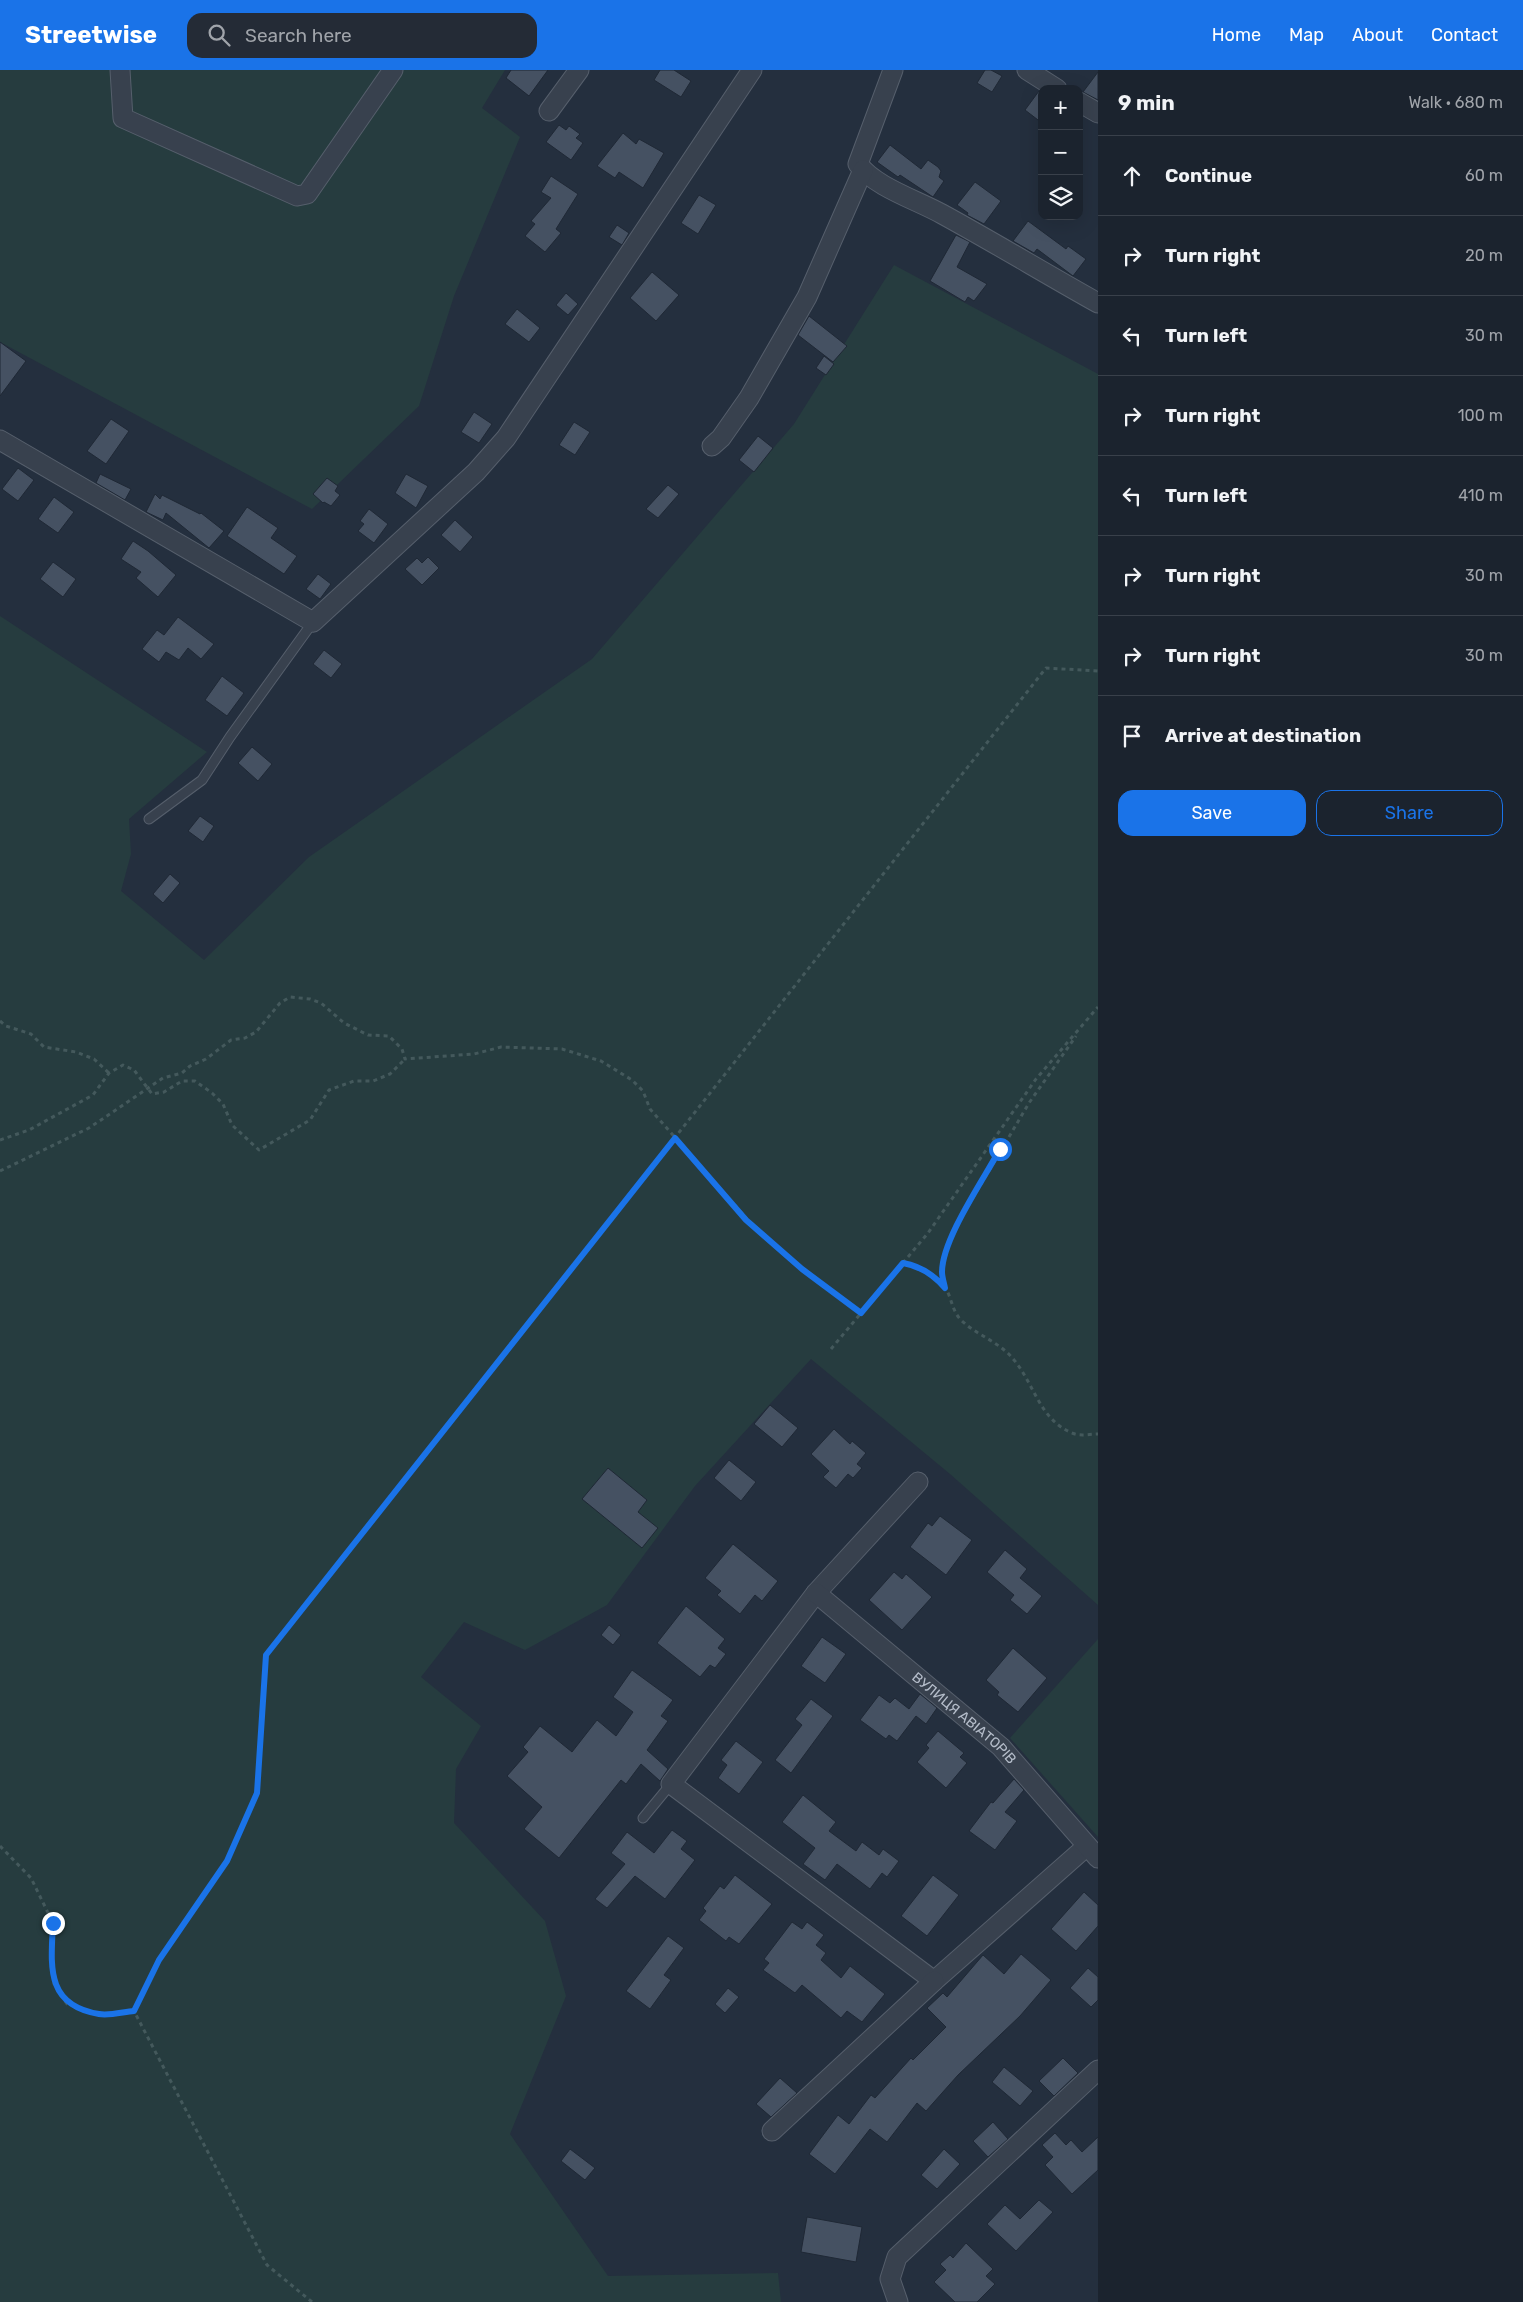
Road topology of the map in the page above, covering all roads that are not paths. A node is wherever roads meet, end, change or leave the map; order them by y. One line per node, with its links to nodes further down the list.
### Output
1 (120, 70): 2 (street)
2 (393, 70)
3 (579, 70): 9 (street)
4 (752, 70): 15 (street)
5 (893, 70): 11 (street)
6 (1026, 70): 7 (street)
7 (1050, 85)
8 (1083, 104): 10 (street)
9 (549, 111)
10 (1098, 113)
11 (863, 170): 12 (street); 14 (street)
12 (1098, 303)
13 (0, 440): 15 (street)
14 (712, 446)
15 (313, 622): 16 (lane)
16 (149, 819)
17 (918, 1482): 18 (street)
18 (816, 1593): 19 (street); 21 (street, ВУЛИЦЯ АВІАТОРІВ)
19 (671, 1784): 20 (lane); 22 (street)
20 (643, 1818)
21 (1092, 1852): 22 (street)
22 (934, 1982): 24 (street)
23 (1098, 2070): 25 (street)
24 (772, 2131)
25 (898, 2302)

